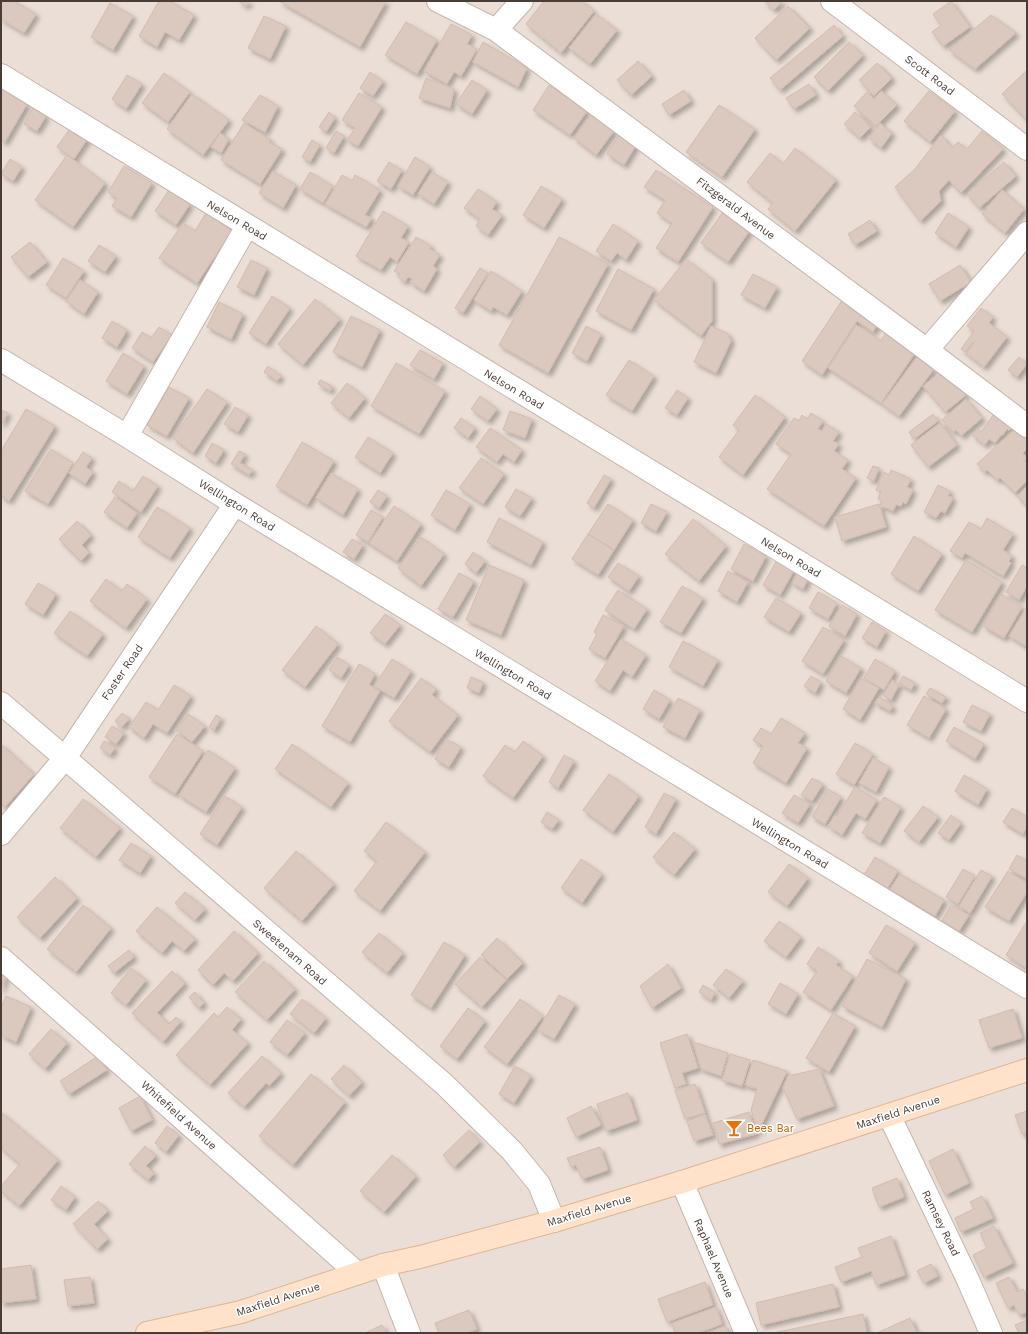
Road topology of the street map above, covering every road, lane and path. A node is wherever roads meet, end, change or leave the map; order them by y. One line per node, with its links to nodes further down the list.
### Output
1 (438, 1): 4 (street, Fitzgerald Avenue)
2 (522, 1): 4 (street)
3 (832, 1): 6 (street, Scott Road)
4 (496, 30): 9 (street, Fitzgerald Avenue)
5 (1, 75): 7 (street, Nelson Road)
6 (1027, 149)
7 (247, 226): 12 (street); 14 (street, Nelson Road)
8 (1027, 233): 9 (street)
9 (927, 350): 11 (street, Fitzgerald Avenue)
10 (1, 360): 12 (street, Wellington Road)
11 (1027, 426)
12 (127, 436): 13 (street, Wellington Road)
13 (235, 504): 16 (street, Foster Road); 19 (street, Wellington Road)
14 (1027, 701)
15 (1, 703): 16 (street, Sweetenam Road)
16 (65, 758): 17 (street, Foster Road); 23 (street, Sweetenam Road)
17 (1, 834)
18 (1, 958): 25 (street, Whitefield Avenue)
19 (1027, 987)
20 (1027, 1070): 21 (main road, Maxfield Avenue)
21 (889, 1115): 22 (main road, Maxfield Avenue); 29 (street, Ramsey Road)
22 (682, 1182): 23 (main road, Maxfield Avenue); 28 (street, Raphael Avenue)
23 (554, 1221): 24 (main road, Maxfield Avenue)
24 (383, 1265): 25 (main road, Maxfield Avenue); 27 (street)
25 (357, 1273): 26 (main road, Maxfield Avenue)
26 (146, 1333)
27 (409, 1333)
28 (746, 1333)
29 (991, 1333)

